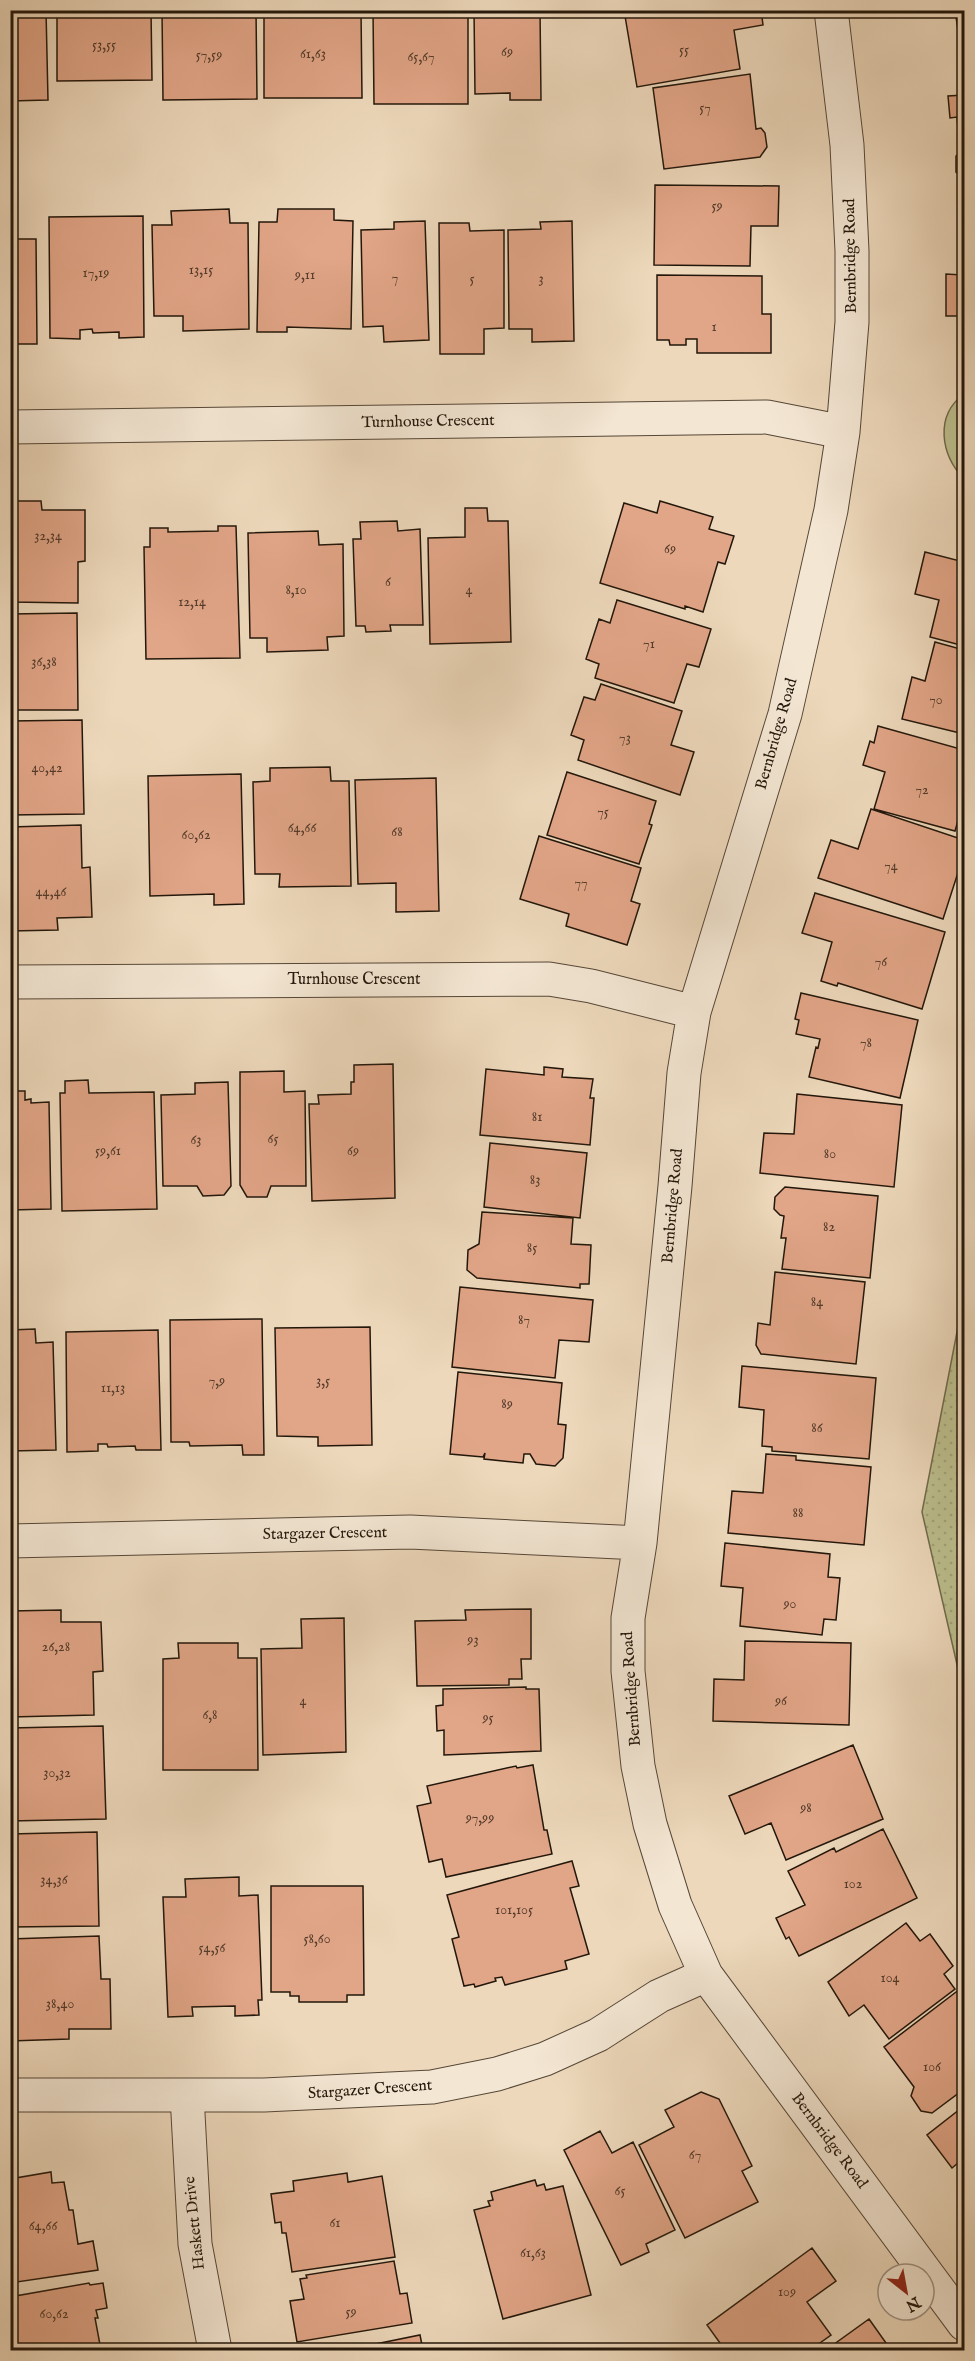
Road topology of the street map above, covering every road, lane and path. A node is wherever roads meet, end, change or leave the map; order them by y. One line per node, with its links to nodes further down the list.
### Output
1 (831, 10): 3 (street, Bernbridge Road)
2 (10, 427): 3 (street, Turnhouse Crescent)
3 (843, 432): 5 (street, Bernbridge Road)
4 (10, 982): 5 (street, Turnhouse Crescent)
5 (694, 1012): 7 (street, Bernbridge Road)
6 (10, 1541): 7 (street, Stargazer Crescent)
7 (640, 1543): 8 (street, Bernbridge Road)
8 (706, 1975): 9 (street, Stargazer Crescent); 11 (street, Bernbridge Road)
9 (187, 2095): 10 (street, Stargazer Crescent); 12 (street, Haskett Drive)
10 (10, 2096)
11 (964, 2324)
12 (215, 2350)

